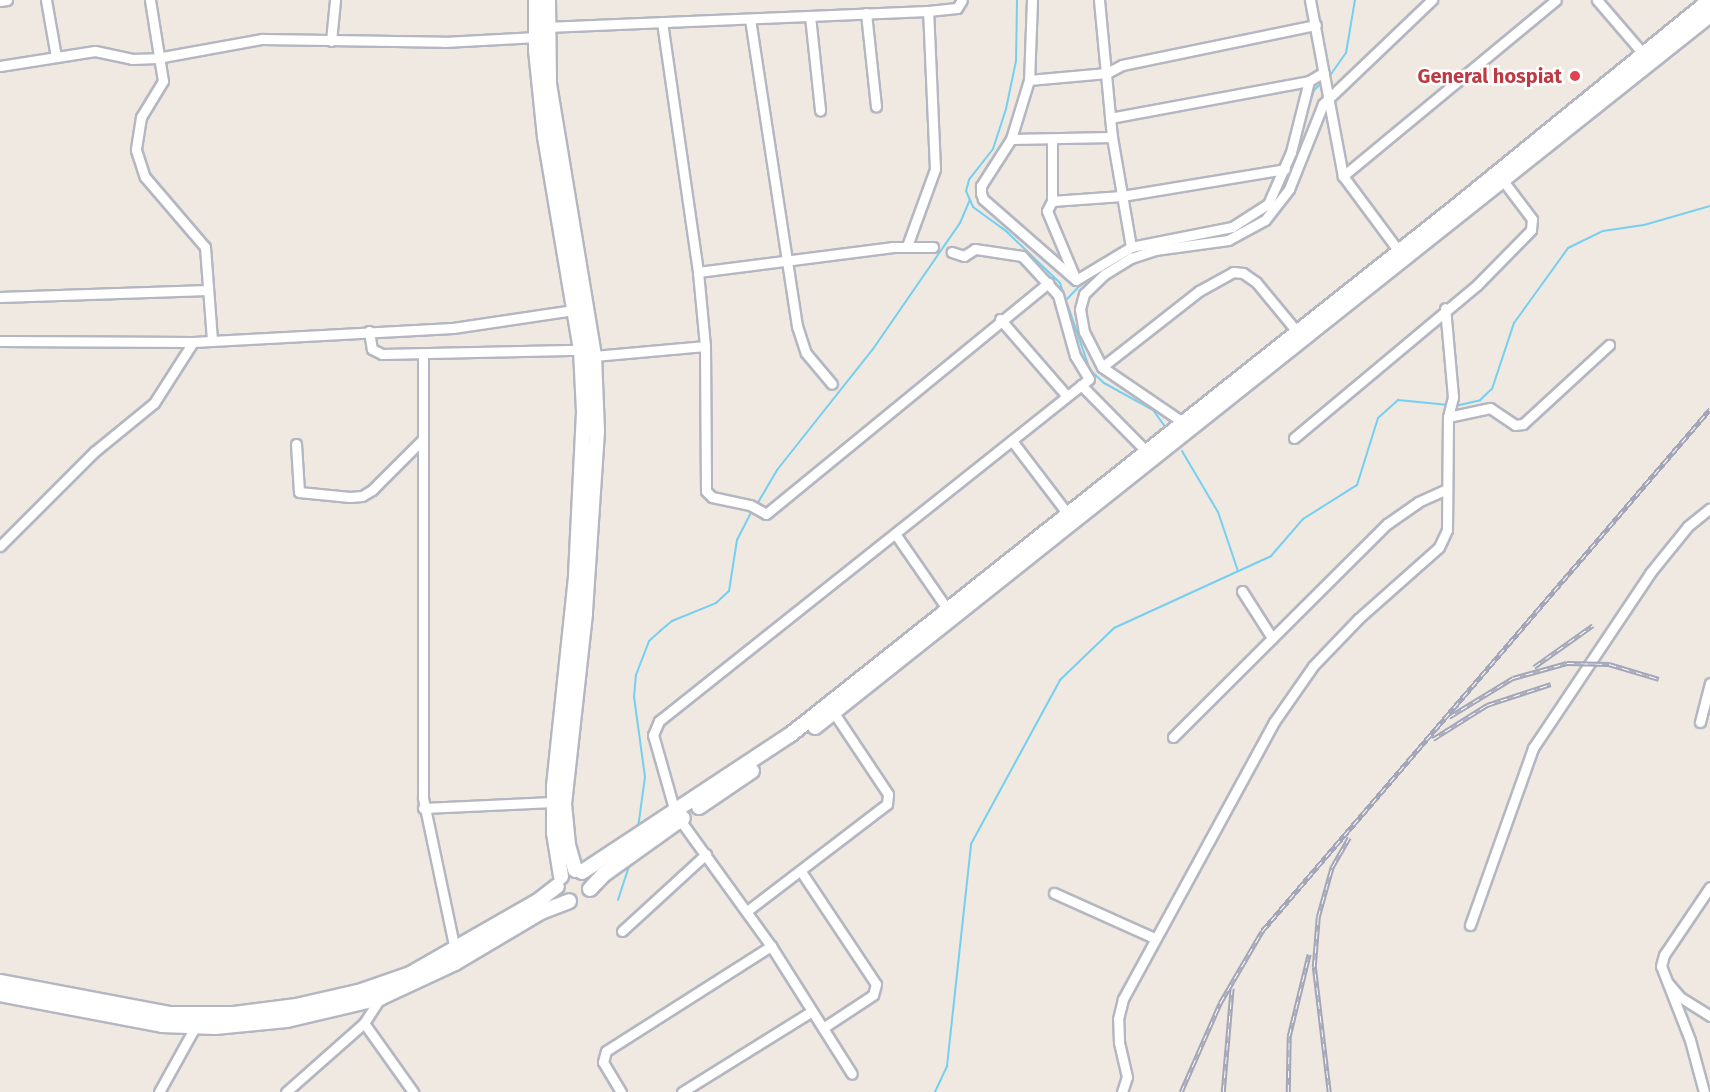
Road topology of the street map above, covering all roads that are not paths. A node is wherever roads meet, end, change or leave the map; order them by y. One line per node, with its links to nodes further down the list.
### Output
1 (7, 0): 15 (street)
2 (46, 0): 25 (street)
3 (150, 0): 26 (street)
4 (335, 0): 24 (street)
5 (536, 0): 23 (main road)
6 (548, 0): 23 (main road)
7 (962, 0): 16 (street)
8 (1032, 0): 31 (street)
9 (1099, 0): 29 (street)
10 (1310, 0): 22 (street)
11 (1432, 0): 33 (street)
12 (1556, 0): 41 (street)
13 (1597, 0): 27 (street)
14 (1710, 0): 27 (main road)
15 (0, 1)
16 (928, 11): 17 (street); 45 (street)
17 (866, 13): 19 (street); 34 (street)
18 (1710, 15): 27 (main road)
19 (810, 16): 20 (street); 35 (street)
20 (750, 19): 21 (street); 50 (street)
21 (662, 22): 23 (street); 51 (street)
22 (1316, 25): 29 (street); 30 (street)
23 (541, 32): 24 (street); 57 (main road); 66 (main road)
24 (332, 41): 26 (street)
25 (56, 57): 26 (street); 28 (street)
26 (157, 58): 54 (street)
27 (1647, 58): 42 (main road); 49 (main road)
28 (0, 66)
29 (1107, 72): 31 (street); 36 (street)
30 (1325, 73): 32 (street); 33 (street)
31 (1029, 80): 38 (street)
32 (1309, 81): 36 (street); 40 (street)
33 (1329, 95): 41 (street); 68 (street)
34 (876, 106)
35 (820, 110)
36 (1110, 118): 37 (street)
37 (1112, 137): 39 (street); 43 (street)
38 (1011, 139): 39 (street); 52 (street)
39 (1052, 139): 44 (street)
40 (1285, 169): 43 (street); 47 (street)
41 (1343, 176): 49 (street)
42 (1504, 182): 49 (main road); 56 (street)
43 (1122, 196): 44 (street); 47 (street)
44 (1052, 201): 52 (street)
45 (907, 246): 46 (street); 50 (street)
46 (933, 247)
47 (1131, 247): 52 (street)
48 (952, 252): 53 (street)
49 (1402, 256): 60 (main road); 81 (main road)
50 (785, 262): 51 (street); 69 (street)
51 (698, 272): 65 (street)
52 (1076, 280)
53 (1048, 283): 58 (street); 70 (street)
54 (208, 290): 55 (street); 62 (street)
55 (0, 297)
56 (1446, 308): 72 (street); 74 (street)
57 (574, 310): 59 (street); 66 (main road)
58 (1000, 319): 65 (street); 71 (street)
59 (369, 331): 62 (street); 67 (street)
60 (1298, 333): 68 (street); 73 (main road)
61 (0, 341): 63 (street)
62 (212, 341): 63 (street)
63 (193, 342): 83 (street)
64 (1609, 345): 72 (street)
65 (705, 346): 66 (street)
66 (587, 353): 67 (street); 91 (main road); 96 (main road)
67 (423, 355): 75 (street)
68 (1102, 367): 73 (street)
69 (832, 384)
70 (1081, 385): 71 (street); 78 (street)
71 (1066, 395): 76 (street)
72 (1449, 415): 79 (street)
73 (1184, 423): 78 (main road)
74 (1294, 438)
75 (423, 440): 77 (street); 92 (street)
76 (1013, 442): 81 (street); 82 (street)
77 (296, 444)
78 (1147, 452): 81 (main road)
79 (1447, 489): 86 (street); 106 (street)
80 (1710, 508): 104 (street)
81 (1071, 519): 85 (main road); 88 (main road)
82 (896, 535): 85 (street); 93 (street)
83 (0, 546)
84 (1242, 591): 86 (street)
85 (948, 610): 93 (main road)
86 (1272, 638): 90 (street)
87 (1710, 683): 89 (street)
88 (834, 713): 93 (main road); 97 (street)
89 (1700, 722)
90 (1173, 737)
91 (554, 802): 92 (street); 98 (main road)
92 (423, 808): 108 (street)
93 (678, 816): 94 (main road); 95 (street)
94 (636, 842): 96 (main road); 100 (main road)
95 (706, 854): 103 (street); 105 (street)
96 (579, 871): 98 (main road); 100 (main road)
97 (802, 873): 103 (street); 117 (street)
98 (559, 881): 102 (main road); 108 (main road)
99 (1710, 887): 109 (street)
100 (590, 889): 102 (main road)
101 (1054, 893): 106 (street)
102 (570, 901): 112 (main road)
103 (747, 911): 107 (street)
104 (1470, 925)
105 (622, 931)
106 (1154, 938): 124 (street)
107 (771, 945): 113 (street); 122 (street)
108 (455, 950): 110 (main road)
109 (1663, 977): 114 (street); 125 (street)
110 (0, 982)
111 (0, 994): 116 (main road)
112 (380, 998): 115 (street); 116 (main road)
113 (812, 1011): 117 (street); 123 (street)
114 (1710, 1016)
115 (364, 1023): 120 (street); 121 (street)
116 (195, 1027): 119 (street)
117 (823, 1028): 118 (street)
118 (852, 1074)
119 (159, 1092)
120 (286, 1092)
121 (413, 1092)
122 (621, 1092)
123 (682, 1092)
124 (1122, 1092)
125 (1704, 1092)

